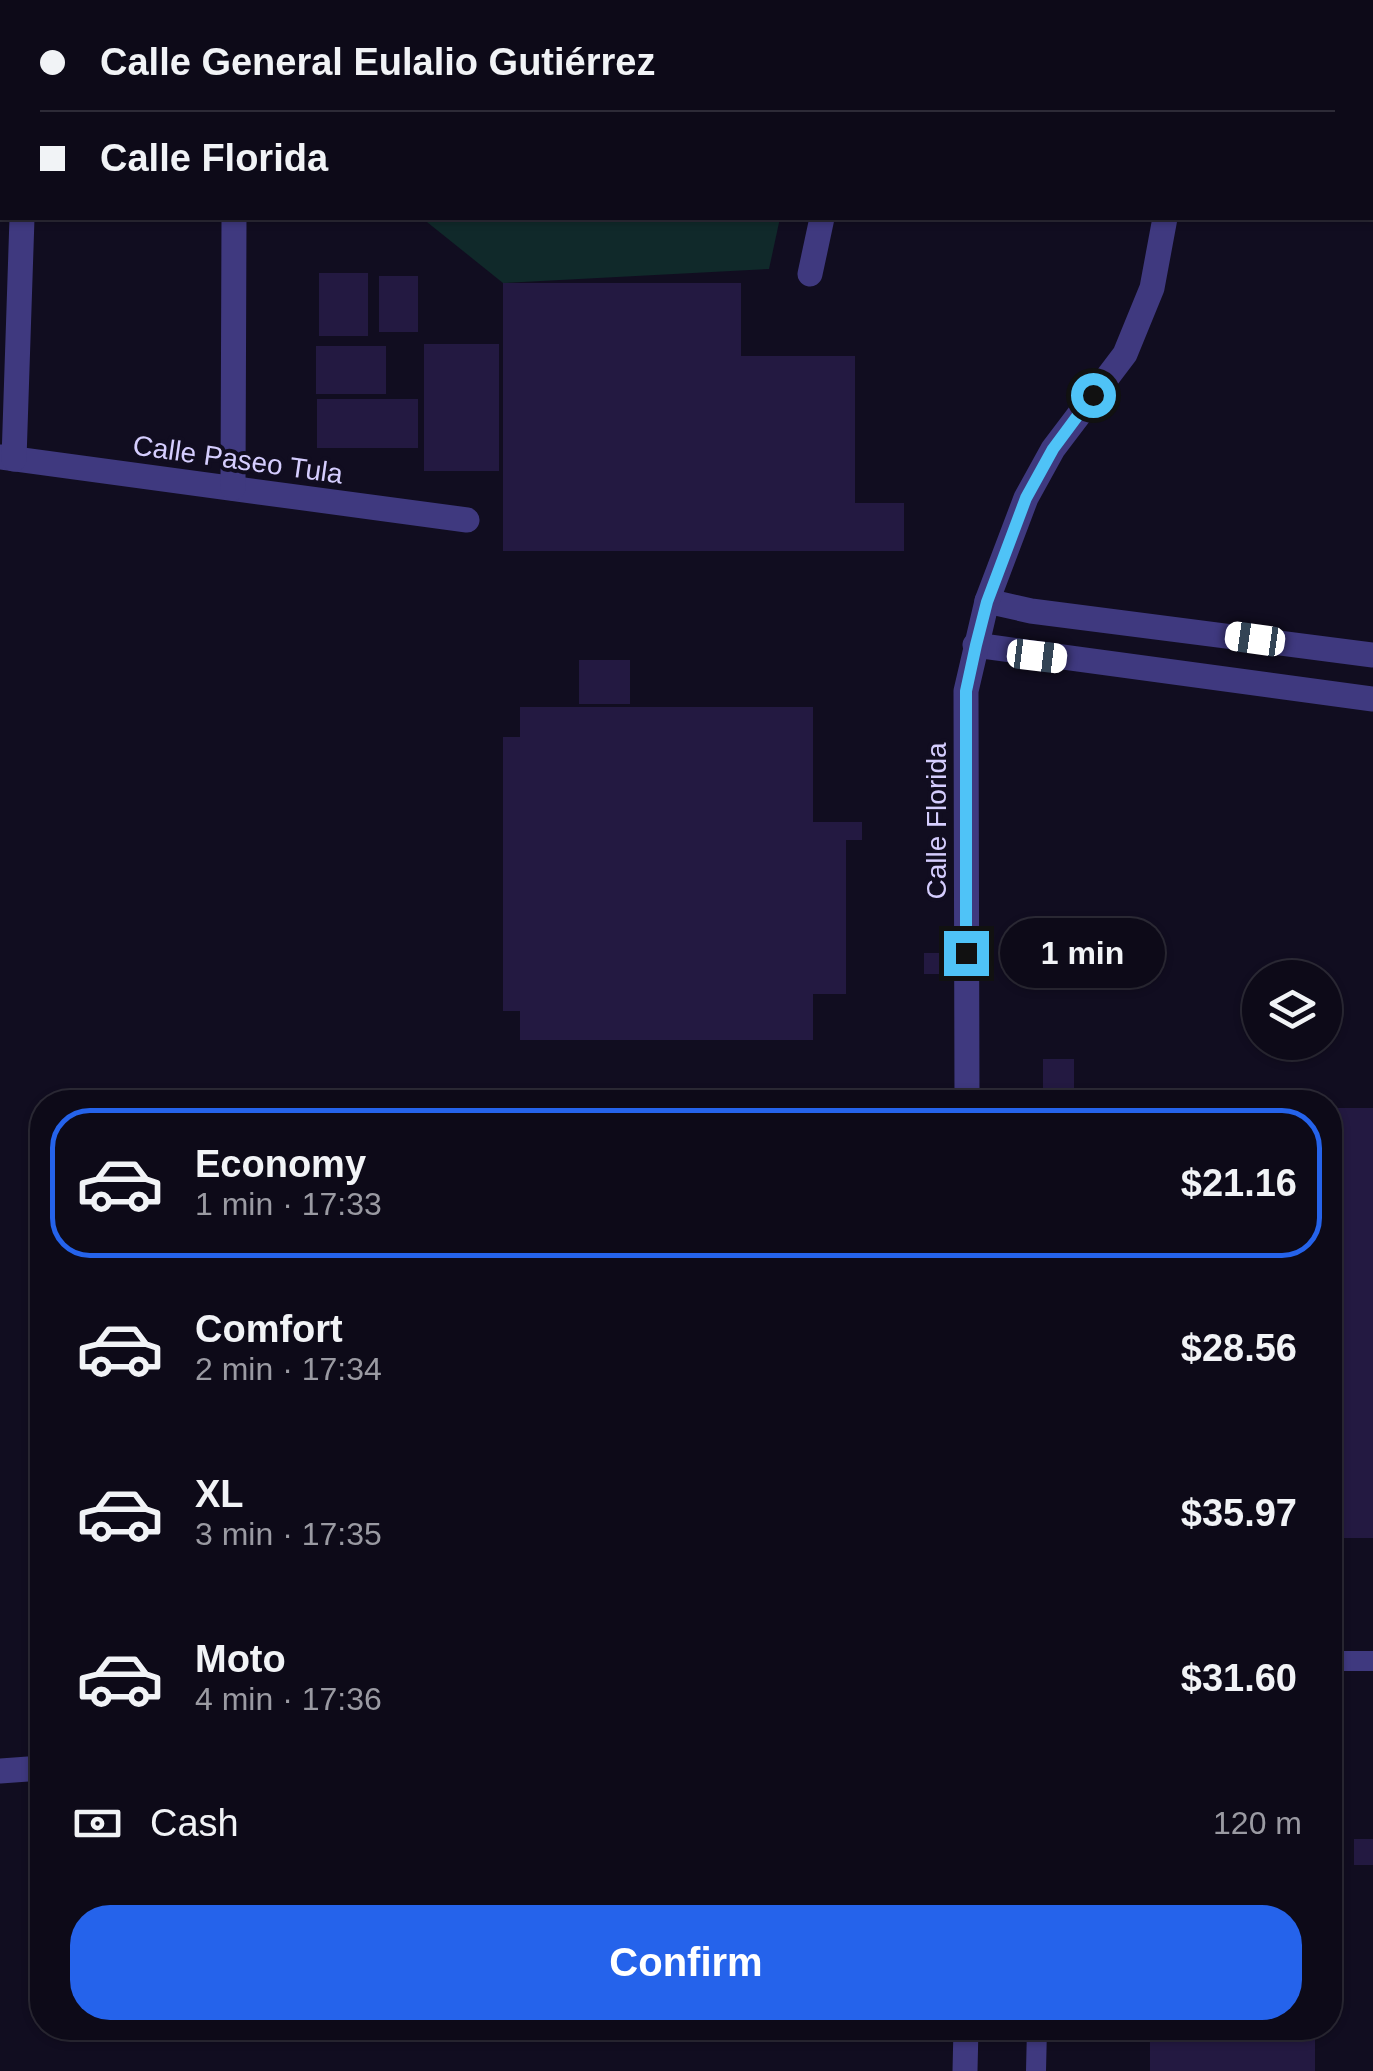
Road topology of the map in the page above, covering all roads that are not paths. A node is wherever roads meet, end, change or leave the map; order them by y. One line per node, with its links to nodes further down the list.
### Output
1 (22, 220): 6 (street)
2 (234, 220): 7 (street)
3 (822, 220): 5 (street)
4 (1166, 220): 9 (street, Calle Florida)
5 (810, 274)
6 (7, 458): 7 (street, Calle Paseo Tula)
7 (233, 488): 8 (street, Calle Paseo Tula)
8 (467, 520)
9 (987, 602): 10 (street, Calle Florida); 11 (street)
10 (976, 645): 12 (street); 13 (street, Calle Florida)
11 (1373, 655)
12 (1373, 700)
13 (966, 1090)
14 (1342, 1661): 15 (lane)
15 (1373, 1661)
16 (30, 1769): 17 (street)
17 (0, 1771)
18 (966, 2040): 20 (street)
19 (1037, 2040): 21 (lane)
20 (966, 2071)
21 (1036, 2071)

